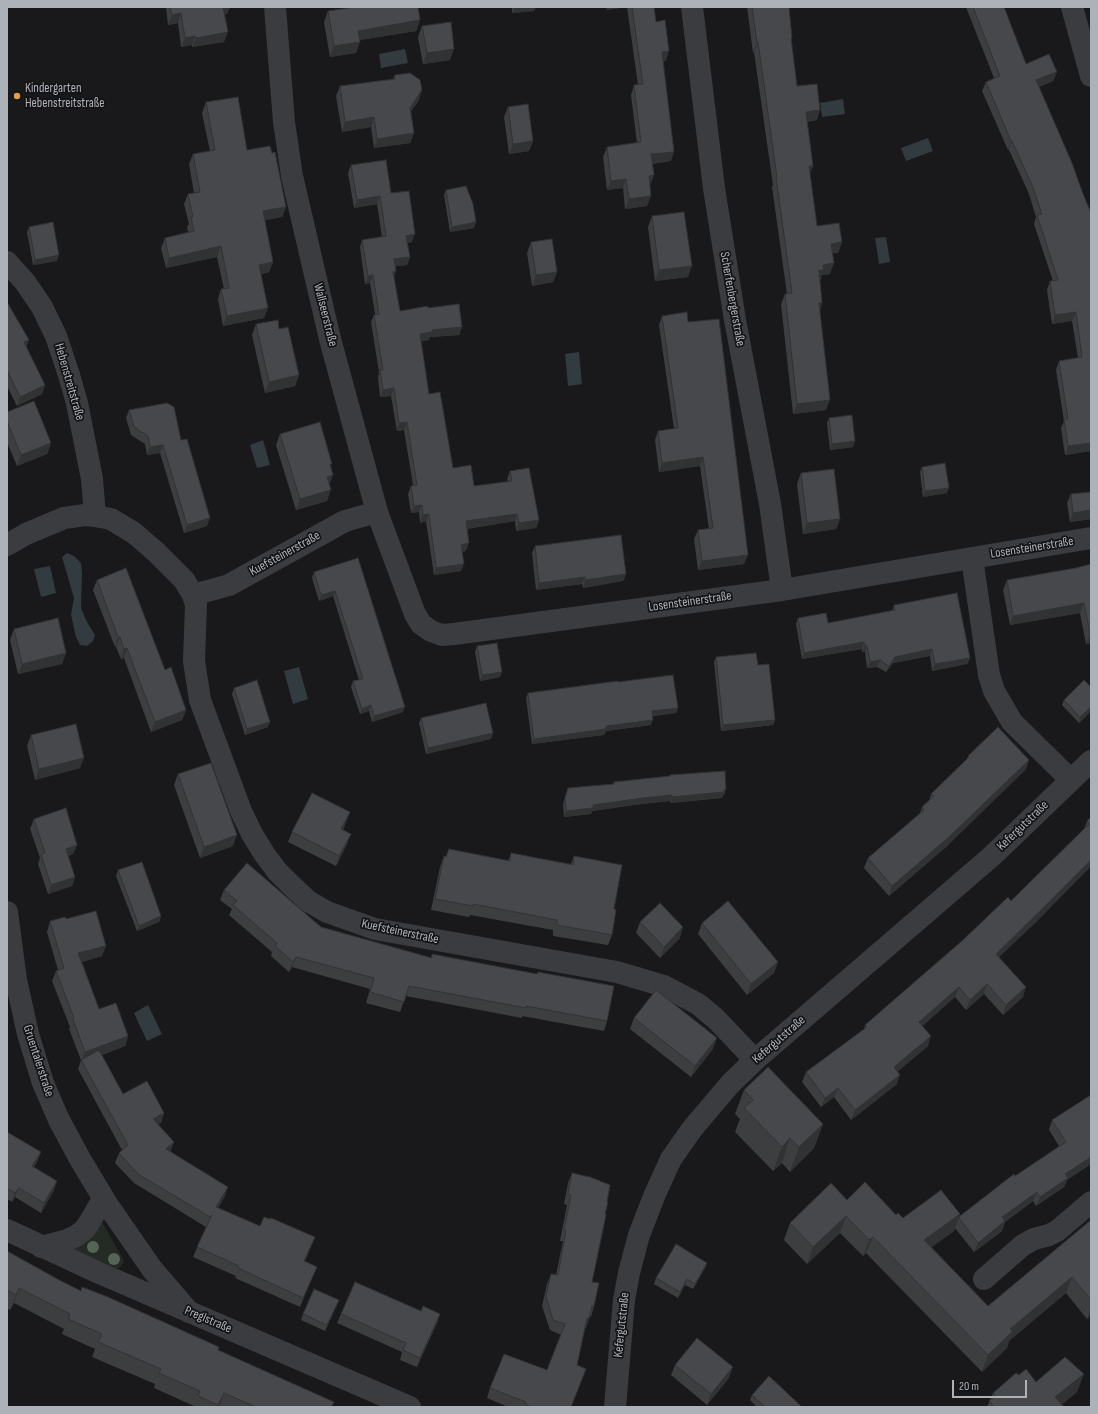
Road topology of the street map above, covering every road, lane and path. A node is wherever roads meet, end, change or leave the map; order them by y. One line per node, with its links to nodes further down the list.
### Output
1 (275, 7): 6 (street, Wallseerstraße)
2 (692, 7): 11 (street, Scherfenbergerstraße)
3 (1072, 7): 4 (street)
4 (1091, 76)
5 (7, 262): 7 (street, Hebenstreitstraße)
6 (377, 512): 12 (street, Kuefsteinerstraße); 13 (street, Wallseerstraße)
7 (95, 516): 9 (street, Kuefsteinerstraße); 12 (street, Kuefsteinerstraße)
8 (1091, 538): 10 (street, Losensteinerstraße)
9 (7, 545)
10 (972, 558): 11 (street, Losensteinerstraße); 15 (street, Losensteinerstraße)
11 (782, 590): 13 (street, Losensteinerstraße)
12 (193, 595): 17 (street, Kuefsteinerstraße)
13 (414, 614)
14 (1091, 761): 15 (street, Kefergutstraße)
15 (1072, 780): 17 (street, Kefergutstraße)
16 (7, 912): 18 (street, Gruentalerstraße)
17 (755, 1060): 25 (street, Kefergutstraße)
18 (103, 1199): 21 (street); 23 (street, Gruentalerstraße)
19 (1091, 1202): 22 (street)
20 (7, 1230): 21 (street, Preglstraße)
21 (41, 1247): 23 (street, Preglstraße)
22 (984, 1279)
23 (189, 1312): 24 (street, Preglstraße)
24 (410, 1407)
25 (615, 1407)

